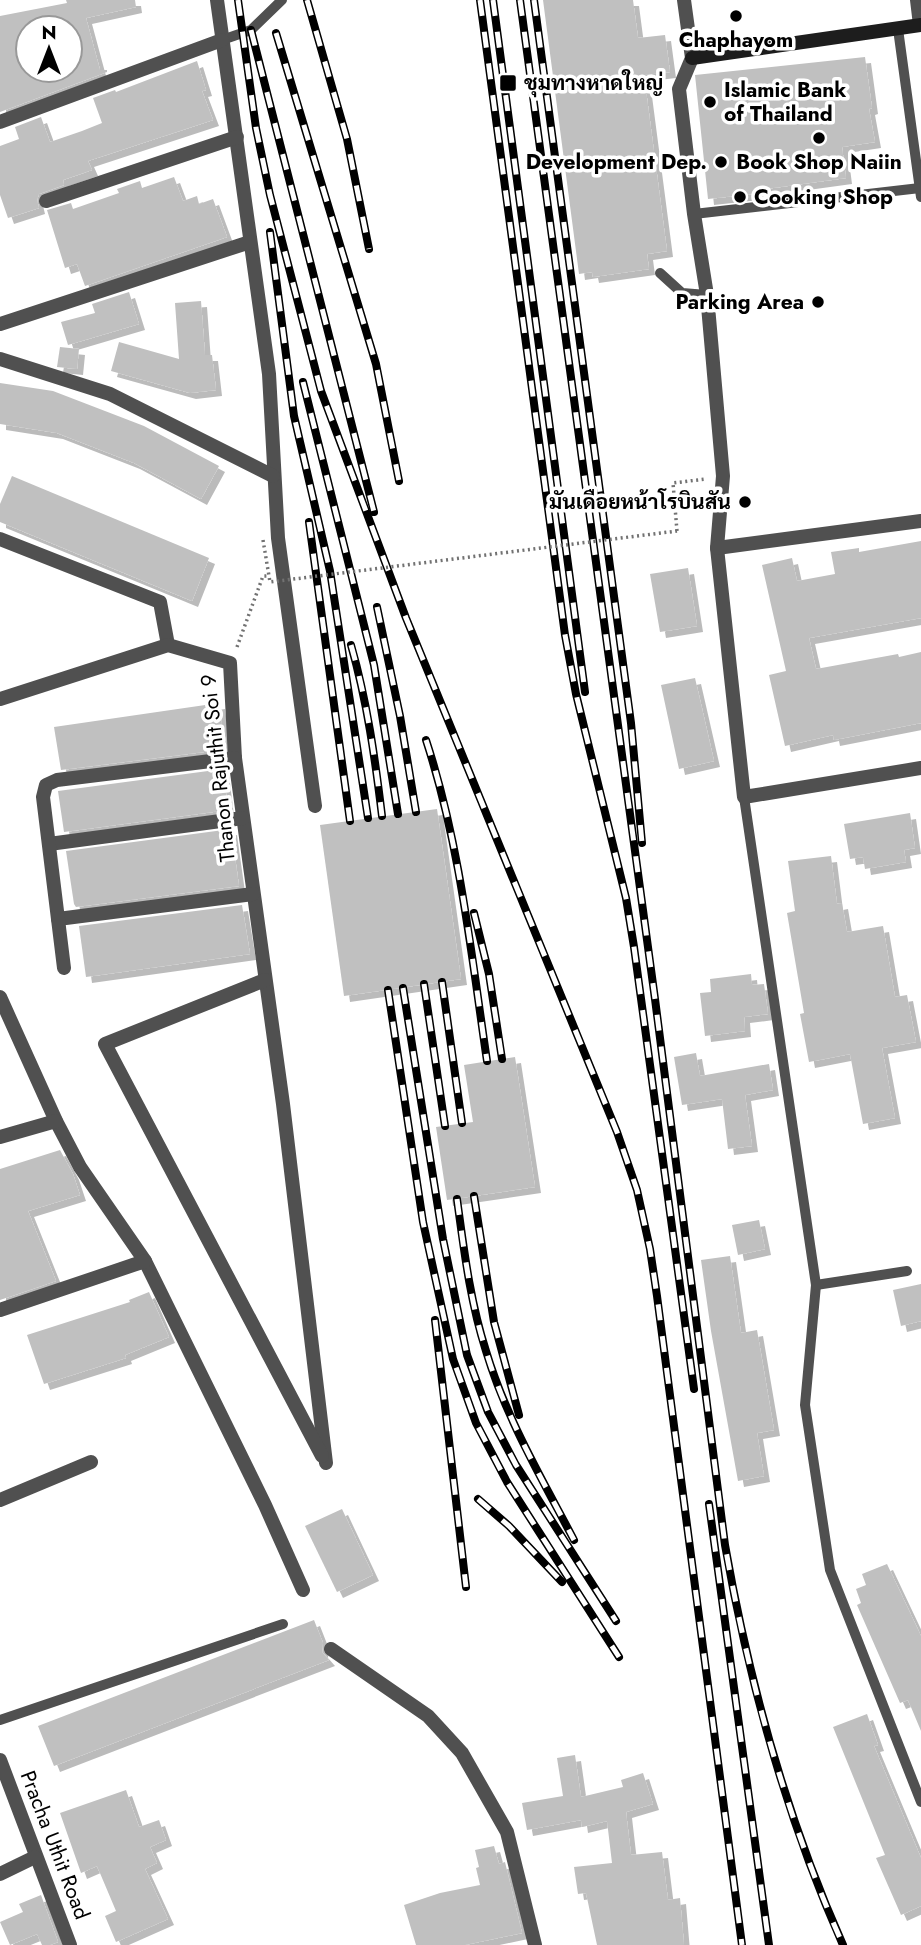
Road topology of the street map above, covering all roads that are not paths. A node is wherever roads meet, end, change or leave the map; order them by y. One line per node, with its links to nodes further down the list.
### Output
1 (217, 0): 7 (street)
2 (282, 0): 7 (lane)
3 (684, 0): 8 (street)
4 (917, 0): 5 (street)
5 (921, 25): 6 (street)
6 (898, 29): 8 (street); 11 (lane)
7 (222, 40): 9 (street); 10 (street)
8 (692, 58): 13 (street)
9 (0, 122)
10 (237, 137): 12 (street); 14 (street)
11 (920, 193): 13 (lane)
12 (46, 201)
13 (694, 214): 16 (street)
14 (250, 243): 17 (street); 19 (street)
15 (660, 273): 16 (lane)
16 (708, 295): 22 (street)
17 (0, 324)
18 (0, 359): 19 (street)
19 (273, 476): 28 (street)
20 (921, 521): 22 (street)
21 (0, 539): 23 (street)
22 (717, 548): 27 (street)
23 (168, 645): 24 (street); 25 (street, Thanon Rajuthit Soi 9)
24 (0, 699)
25 (234, 758): 29 (street, Thanon Rajuthit Soi 9); 30 (street)
26 (921, 768): 27 (street)
27 (744, 797): 40 (lane)
28 (315, 806)
29 (243, 818): 30 (street); 31 (street, Thanon Rajuthit Soi 9)
30 (48, 844): 32 (street)
31 (253, 894): 32 (street); 34 (street, Thanon Rajuthit Soi 9)
32 (58, 919): 33 (street)
33 (64, 968)
34 (265, 980): 34 (street, Thanon Rajuthit Soi 9)
35 (0, 998): 36 (street)
36 (56, 1121): 37 (street); 38 (street)
37 (0, 1138)
38 (145, 1261): 41 (street); 44 (street)
39 (907, 1271): 40 (lane)
40 (816, 1285): 49 (lane)
41 (0, 1310)
42 (91, 1462): 43 (street)
43 (0, 1500)
44 (303, 1590)
45 (282, 1624): 47 (lane)
46 (331, 1650): 53 (street)
47 (0, 1720)
48 (0, 1760): 50 (street, Pracha Uthit Road)
49 (921, 1802)
50 (35, 1857): 51 (street); 52 (street, Pracha Uthit Road)
51 (0, 1874)
52 (70, 1945)
53 (535, 1945)

